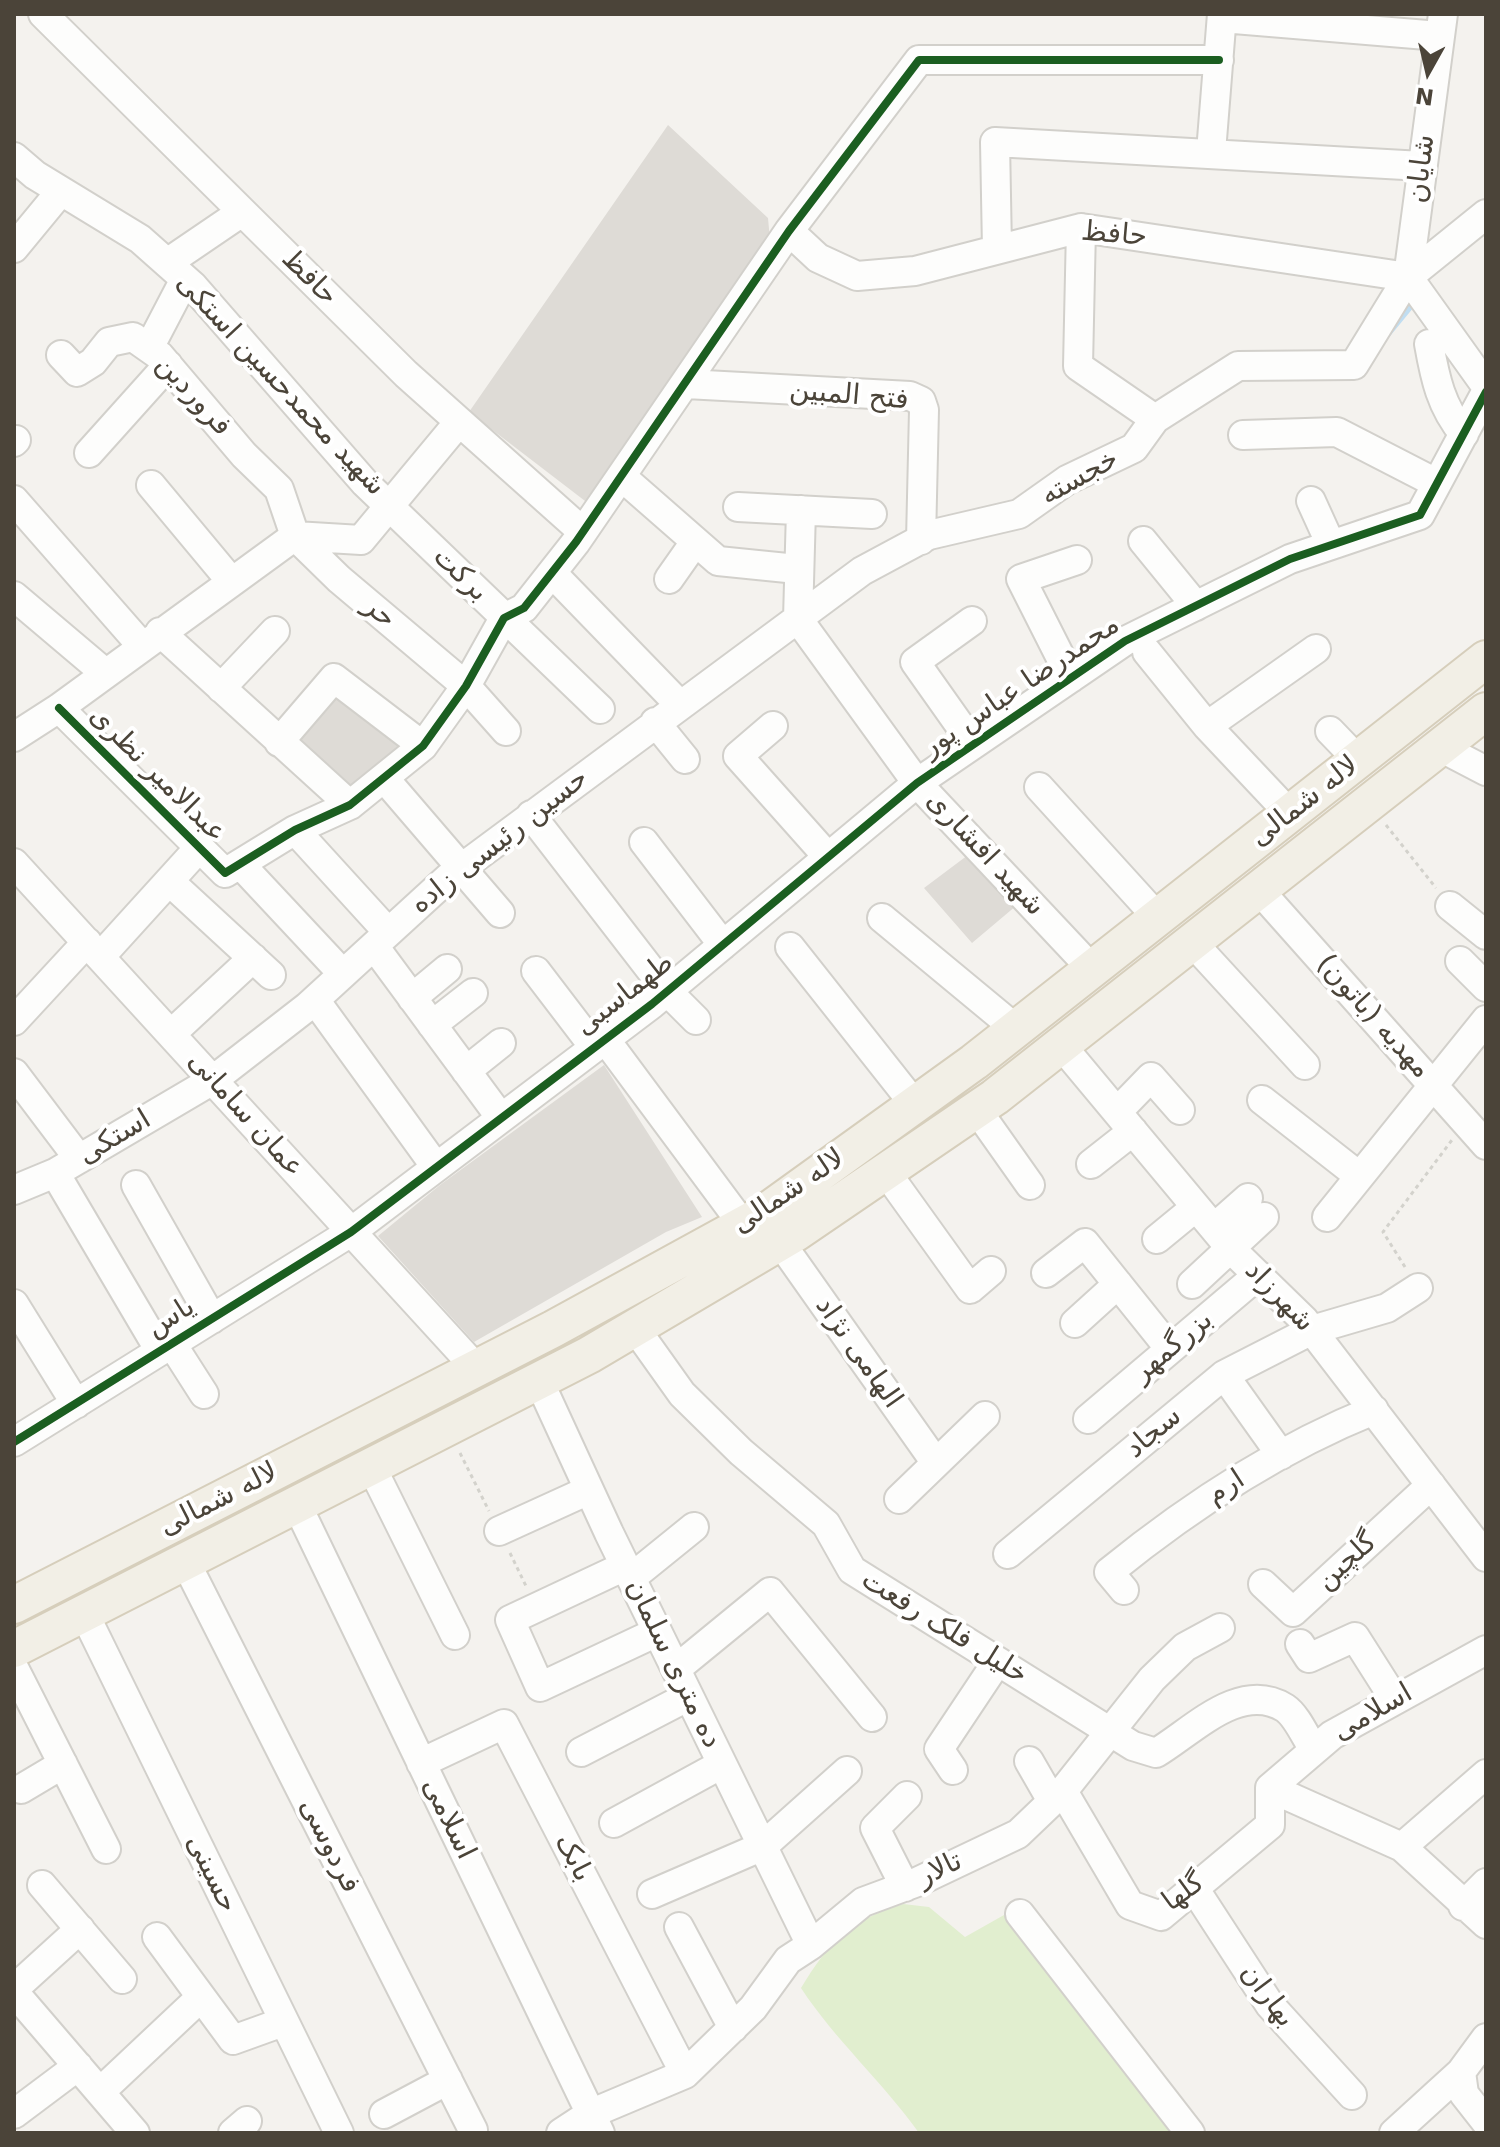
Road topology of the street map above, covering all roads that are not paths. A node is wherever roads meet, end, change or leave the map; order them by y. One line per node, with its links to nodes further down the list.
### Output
1 (43, 14): 9 (street, حافظ)
2 (1222, 16): 3 (street); 4 (street)
3 (1441, 25): 7 (street, شایان)
4 (1219, 60): 5 (street); 12 (street)
5 (1211, 152): 7 (street); 14 (street)
6 (14, 157): 8 (street, شهید محمدحسین استکی)
7 (1422, 166): 16 (street, شایان)
8 (61, 191): 13 (street); 15 (street, شهید محمدحسین استکی)
9 (242, 212): 15 (street); 24 (street, حافظ)
10 (1486, 214): 16 (street)
11 (1081, 228): 14 (street, حافظ); 16 (street, حافظ); 23 (street)
12 (789, 231): 14 (street, حافظ); 20 (street)
13 (14, 248)
14 (997, 249)
15 (176, 271): 19 (street); 33 (street, شهید محمدحسین استکی)
16 (1408, 277): 21 (street); 23 (street, خجسته)
17 (1429, 344): 25 (street)
18 (61, 355): 19 (street, فروردین)
19 (159, 357): 27 (street); 38 (street, فروردین)
20 (686, 384): 28 (street); 39 (street, فتح المبین)
21 (1486, 386)
22 (1486, 392): 25 (street, محمدرضا عباس پور)
23 (1155, 419): 39 (street, خجسته)
24 (459, 422): 33 (street); 37 (street, حافظ)
25 (1464, 434): 29 (street, محمدرضا عباس پور)
26 (1243, 435): 29 (street)
27 (89, 453)
28 (622, 477): 37 (street); 41 (street)
29 (1436, 483): 42 (street, محمدرضا عباس پور)
30 (151, 485): 47 (street)
31 (14, 500): 54 (street)
32 (1311, 501): 42 (street)
33 (392, 506): 38 (street); 50 (street, برکت)
34 (738, 507): 35 (street)
35 (801, 510): 36 (street); 44 (street)
36 (872, 514)
37 (583, 532): 45 (street)
38 (295, 536): 47 (street); 60 (street, حر)
39 (921, 540): 51 (street, خجسته)
40 (1143, 541): 49 (street)
41 (695, 542): 44 (street); 46 (street)
42 (1331, 545): 49 (street, محمدرضا عباس پور)
43 (1077, 560): 59 (street)
44 (797, 569): 51 (street)
45 (552, 573): 50 (street); 62 (street)
46 (669, 579)
47 (231, 581): 54 (street)
48 (14, 596): 58 (street)
49 (1196, 606): 59 (street, محمدرضا عباس پور)
50 (504, 618): 60 (street); 64 (street, برکت)
51 (798, 619): 62 (street, حسین رئیسی زاده); 80 (street, شهید افشاری)
52 (972, 621): 73 (street)
53 (275, 631): 61 (street)
54 (151, 639): 58 (street); 61 (street)
55 (1316, 649): 68 (street)
56 (1147, 652): 68 (street)
57 (1486, 659): 77 (main road, لاله شمالی)
58 (105, 673): 63 (street)
59 (1071, 678): 73 (street, محمدرضا عباس پور)
60 (466, 686): 69 (street, حر); 74 (street)
61 (221, 688): 72 (street)
62 (679, 704): 66 (street, حسین رئیسی زاده)
63 (59, 708): 71 (street); 87 (street, عبدالامیر نظری)
64 (600, 709)
65 (1486, 711): 75 (main road, لاله شمالی)
66 (655, 722): 76 (street); 84 (street, حسین رئیسی زاده)
67 (773, 726): 88 (street)
68 (1207, 726): 83 (street)
69 (506, 731)
70 (1330, 731): 77 (street)
71 (14, 737)
72 (279, 742): 74 (street); 82 (street)
73 (973, 744): 80 (street, محمدرضا عباس پور)
74 (423, 746): 79 (street)
75 (1440, 747): 78 (street); 93 (main road, لاله شمالی)
76 (685, 759)
77 (1358, 760): 83 (main road, لاله شمالی)
78 (1486, 771)
79 (384, 778): 82 (street); 90 (street)
80 (917, 783): 88 (street, طهماسبی); 106 (street, شهید افشاری)
81 (1039, 787): 97 (street)
82 (350, 805): 85 (street)
83 (1290, 814): 97 (main road, لاله شمالی)
84 (531, 815): 90 (street, حسین رئیسی زاده); 110 (street)
85 (295, 830): 91 (street); 99 (street)
86 (644, 842): 101 (street)
87 (199, 848): 91 (street, عبدالامیر نظری); 92 (street)
88 (828, 857): 101 (street, طهماسبی)
89 (14, 863): 103 (street, عمان سامانی)
90 (461, 868): 95 (street); 99 (street, حسین رئیسی زاده)
91 (233, 869): 108 (street, عبدالامیر نظری)
92 (169, 881): 103 (street); 119 (street)
93 (1259, 890): 100 (main road, لاله شمالی); 128 (street, مهدیه (باتون))
94 (1450, 906): 98 (street)
95 (500, 913)
96 (882, 918): 118 (street)
97 (1158, 918): 106 (main road, لاله شمالی)
98 (1486, 935)
99 (381, 939): 108 (street, حسین رئیسی زاده); 112 (street)
100 (1192, 942): 122 (main road, لاله شمالی); 124 (street)
101 (723, 945): 110 (street, طهماسبی)
102 (790, 947): 132 (street)
103 (94, 950): 116 (street); 119 (street, عمان سامانی)
104 (1460, 961): 109 (street)
105 (447, 969): 112 (street)
106 (1092, 969): 118 (main road, لاله شمالی)
107 (536, 971): 121 (street)
108 (343, 974): 113 (street, حسین رئیسی زاده)
109 (1486, 987)
110 (667, 991): 114 (street); 121 (street, طهماسبی)
111 (473, 993): 117 (street)
112 (412, 998): 117 (street)
113 (315, 1000): 127 (street, حسین رئیسی زاده); 140 (street)
114 (696, 1020)
115 (1486, 1020): 128 (street)
116 (14, 1021)
117 (432, 1025): 125 (street)
118 (1016, 1029): 123 (main road, لاله شمالی)
119 (171, 1034): 127 (street, عمان سامانی)
120 (501, 1043): 125 (street)
121 (600, 1043): 135 (street, طهماسبی); 148 (street)
122 (1061, 1045): 129 (main road, لاله شمالی); 136 (street, شهرزاد)
123 (987, 1052): 129 (main road); 132 (main road, لاله شمالی)
124 (1305, 1065)
125 (466, 1071): 135 (street)
126 (14, 1073): 131 (street)
127 (213, 1080): 139 (street, استکی); 150 (street, عمان سامانی)
128 (1432, 1083): 137 (street, مهدیه (باتون)); 142 (street)
129 (1008, 1088): 133 (main road, لاله شمالی)
130 (1262, 1100): 142 (street)
131 (24, 1102): 139 (street)
132 (915, 1105): 167 (main road, لاله شمالی)
133 (977, 1110): 141 (main road, لاله شمالی); 144 (street)
134 (1180, 1110): 136 (street)
135 (501, 1118): 140 (street, طهماسبی)
136 (1125, 1122): 138 (street); 146 (street, شهرزاد)
137 (1486, 1145)
138 (1091, 1164)
139 (67, 1166): 145 (street, استکی); 165 (street)
140 (436, 1167): 150 (street, طهماسبی)
141 (886, 1172): 153 (main road, لاله شمالی); 154 (street)
142 (1359, 1176): 149 (street)
143 (136, 1185): 161 (street)
144 (1030, 1185)
145 (14, 1190)
146 (1196, 1207): 151 (street); 152 (street, شهرزاد)
147 (1256, 1208): 152 (street)
148 (735, 1214)
149 (1327, 1217)
150 (351, 1232): 161 (street, یاس); 167 (street, عمان سامانی)
151 (1157, 1239)
152 (1223, 1239): 156 (street, شهرزاد); 158 (street)
153 (780, 1242): 163 (main road, لاله شمالی); 177 (street, الهامی نژاد)
154 (991, 1271)
155 (1046, 1273): 157 (street)
156 (1258, 1275): 164 (street, شهرزاد); 166 (street, بزرگمهر)
157 (1118, 1284): 162 (street); 166 (street)
158 (1192, 1284)
159 (1418, 1288): 164 (street, سجاد)
160 (14, 1304): 171 (street)
161 (212, 1319): 165 (street, یاس)
162 (1075, 1323)
163 (635, 1328): 169 (main road, لاله شمالی); 203 (street, خلیل فلک رفعت)
164 (1312, 1330): 168 (street, سجاد); 172 (street, شهرزاد)
165 (166, 1347): 170 (street); 171 (street, یاس)
166 (1170, 1349): 174 (street, بزرگمهر)
167 (476, 1368): 181 (main road, لاله شمالی)
168 (1224, 1375): 176 (street); 188 (street, سجاد)
169 (539, 1381): 178 (main road, لاله شمالی); 180 (street, ده متری سلمان)
170 (204, 1394)
171 (76, 1404): 175 (street, یاس)
172 (1374, 1410): 176 (street, ارم); 179 (street, شهرزاد)
173 (985, 1416): 177 (street)
174 (1088, 1419)
175 (14, 1442)
176 (1281, 1455): 194 (street, ارم)
177 (936, 1463): 182 (street)
178 (371, 1466): 183 (main road, لاله شمالی); 199 (street)
179 (1431, 1485): 189 (street, شهرزاد); 192 (street, گلچین)
180 (589, 1490): 185 (street); 191 (street, ده متری سلمان)
181 (232, 1493): 186 (main road); 187 (main road, لاله شمالی)
182 (899, 1499)
183 (297, 1505): 186 (main road, لاله شمالی); 213 (street, اسلامی)
184 (694, 1527): 191 (street)
185 (499, 1531)
186 (229, 1539): 190 (main road, لاله شمالی)
187 (139, 1541): 193 (main road); 195 (main road, لاله شمالی)
188 (1008, 1554)
189 (1486, 1557)
190 (185, 1561): 193 (main road, لاله شمالی); 247 (street, فردوسی)
191 (628, 1572): 198 (street, ده متری سلمان); 198 (street)
192 (1263, 1584)
193 (137, 1586): 196 (main road, لاله شمالی)
194 (1124, 1590)
195 (14, 1605)
196 (84, 1613): 201 (main road, لاله شمالی); 242 (street, حسینی)
197 (1220, 1628): 209 (street, تالار)
198 (657, 1632): 205 (street, ده متری سلمان)
199 (455, 1635)
200 (1300, 1644): 207 (street)
201 (14, 1649)
202 (1486, 1650): 207 (street, اسلامی)
203 (997, 1662): 209 (street, خلیل فلک رفعت); 216 (street)
204 (14, 1668): 214 (street)
205 (676, 1669): 206 (street, ده متری سلمان); 208 (street)
206 (689, 1696): 211 (street); 215 (street, ده متری سلمان)
207 (1395, 1700): 210 (street, اسلامی)
208 (872, 1717)
209 (1110, 1733): 210 (street); 222 (street, تالار)
210 (1314, 1750): 219 (street, اسلامی)
211 (581, 1752)
212 (1029, 1761): 222 (street)
213 (421, 1763): 246 (street, بابک); 254 (street, اسلامی)
214 (63, 1764): 220 (street); 226 (street)
215 (722, 1764): 223 (street); 224 (street, ده متری سلمان)
216 (953, 1770)
217 (847, 1771): 224 (street)
218 (1486, 1774): 225 (street)
219 (1270, 1788): 225 (street); 230 (street, گلها)
220 (21, 1789)
221 (907, 1796): 229 (street)
222 (1058, 1796): 229 (street, تالار); 230 (street, گلها)
223 (614, 1823)
224 (763, 1846): 231 (street); 238 (street, ده متری سلمان)
225 (1402, 1847): 232 (street)
226 (106, 1849)
227 (1486, 1883): 232 (street)
228 (42, 1885): 236 (street)
229 (905, 1887): 238 (street, تالار)
230 (1194, 1888): 250 (street, بهاران)
231 (652, 1894)
232 (1463, 1906): 234 (street)
233 (1020, 1914): 260 (street)
234 (1486, 1924)
235 (679, 1927): 243 (street)
236 (80, 1929): 239 (street); 240 (street)
237 (157, 1937): 241 (street)
238 (811, 1945): 243 (street, تالار)
239 (122, 1979)
240 (14, 1990): 245 (street)
241 (200, 1998): 242 (street); 249 (street)
242 (283, 2022): 258 (street, حسینی)
243 (733, 2028): 246 (street, تالار)
244 (1486, 2038): 248 (street)
245 (78, 2066): 249 (street); 251 (street)
246 (685, 2074): 254 (street, تالار)
247 (448, 2080): 252 (street); 256 (street, فردوسی)
248 (1463, 2083): 253 (street); 255 (street)
249 (100, 2092): 257 (street)
250 (1352, 2095)
251 (14, 2114)
252 (384, 2114)
253 (1486, 2122)
254 (595, 2124): 259 (street, تالار)
255 (1404, 2129)
256 (473, 2130)
257 (135, 2133)
258 (339, 2133)
259 (561, 2133)
260 (1190, 2133)

